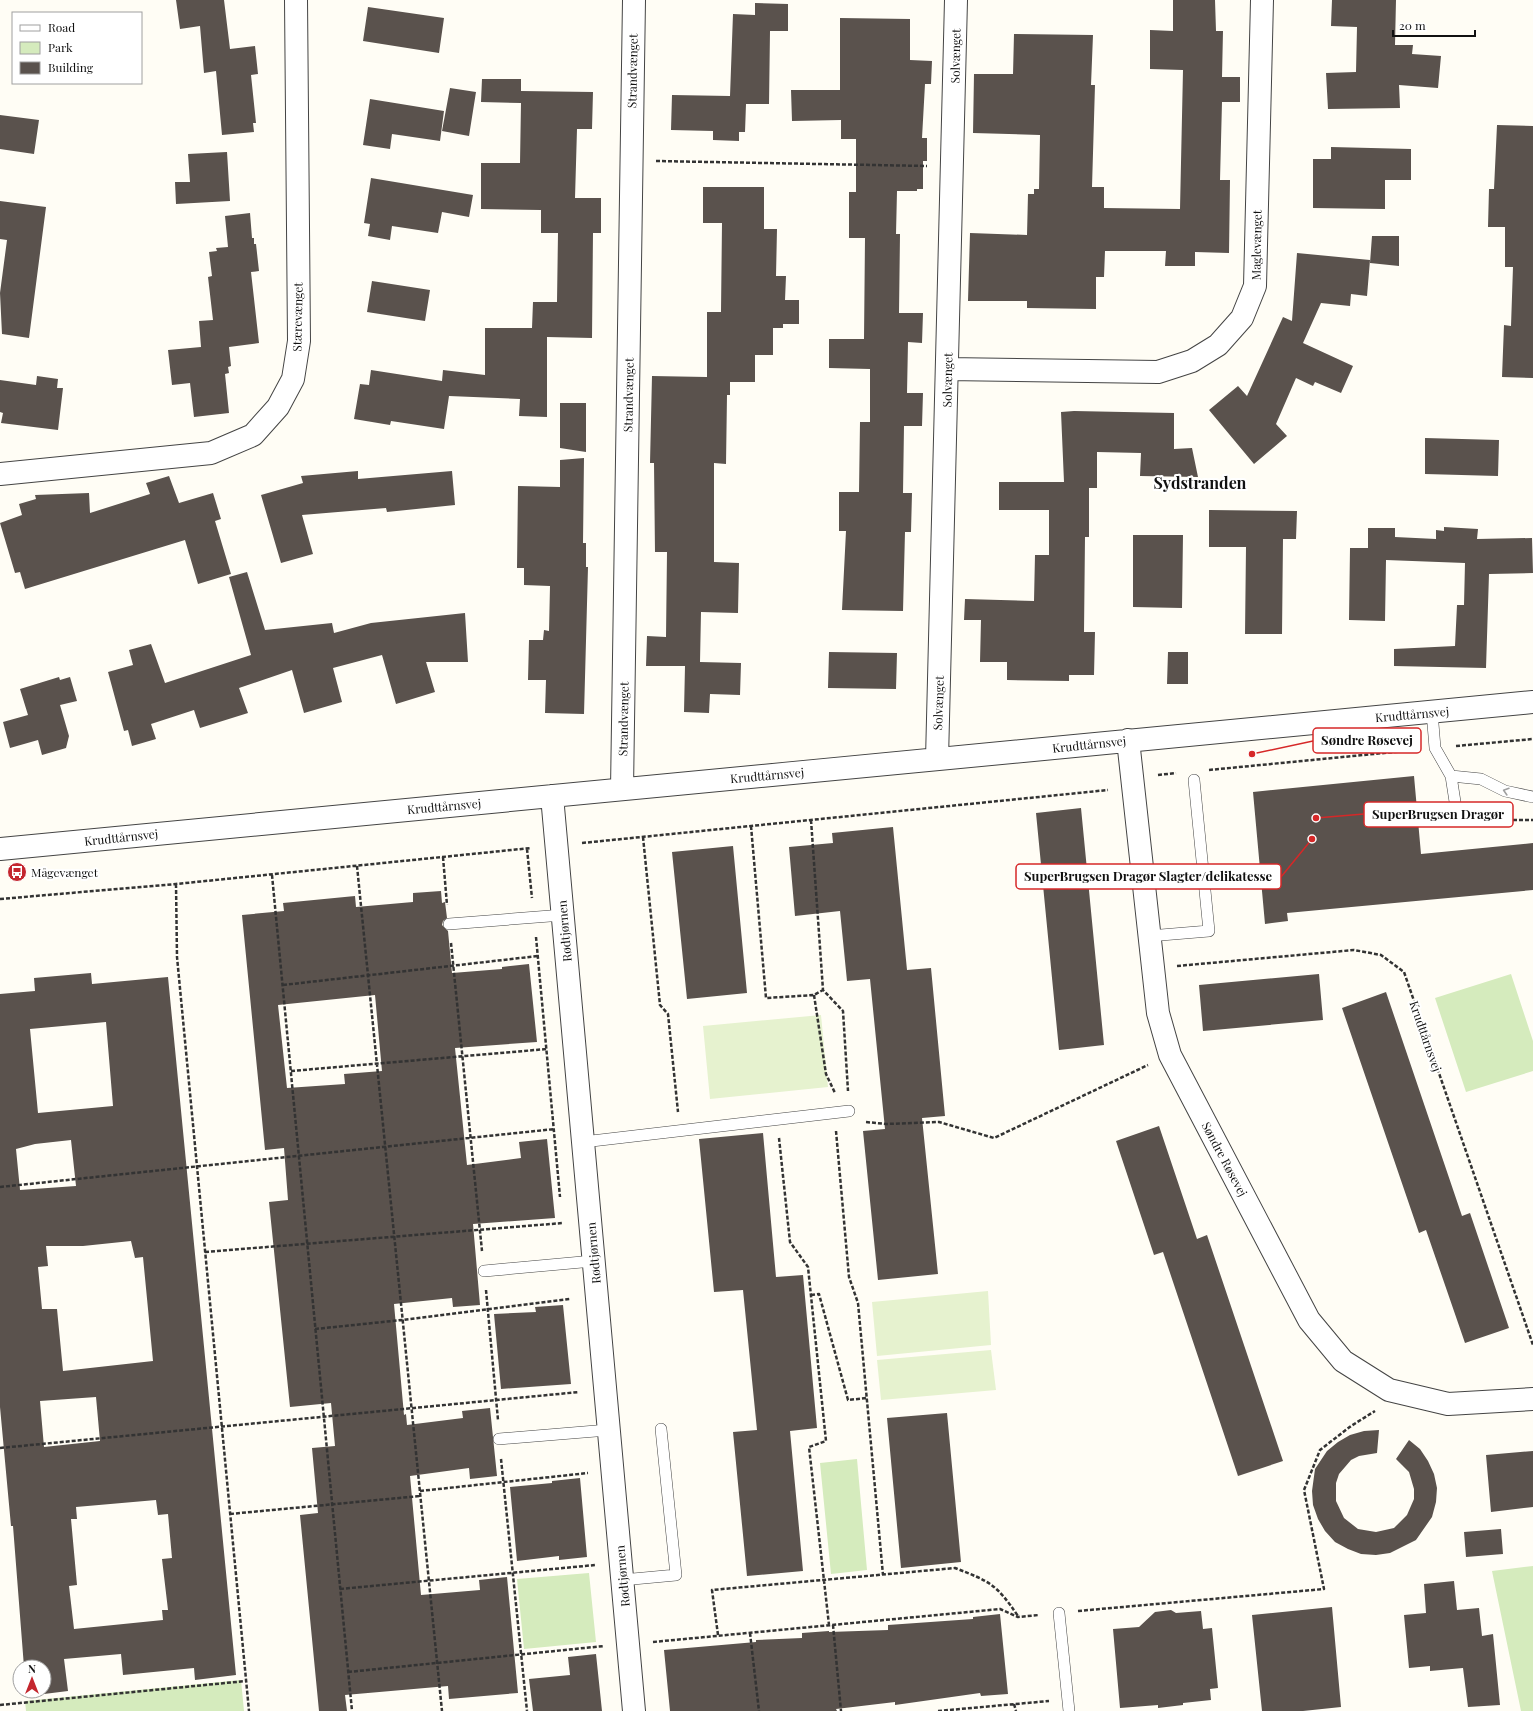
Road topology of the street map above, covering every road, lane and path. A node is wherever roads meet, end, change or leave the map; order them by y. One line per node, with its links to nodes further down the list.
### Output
1 (296, 0): 8 (street, Stærevænget)
2 (634, 0): 5 (street, Strandvænget)
3 (956, 0): 6 (street, Solvænget)
4 (1262, 0): 7 (street, Maglevænget)
5 (631, 161): 6 (path); 20 (street, Strandvænget)
6 (952, 167): 7 (street, Solvænget)
7 (947, 369): 14 (street, Solvænget)
8 (0, 474)
9 (1533, 702): 10 (street, Krudttårnsvej)
10 (1432, 712): 12 (street, Krudttårnsvej); 13 (lane)
11 (1533, 739): 13 (path)
12 (1128, 740): 14 (street, Krudttårnsvej); 19 (street, Søndre Røsevej)
13 (1435, 748): 15 (path); 17 (lane)
14 (937, 759): 20 (street, Krudttårnsvej)
15 (1203, 770)
16 (1179, 772): 19 (path)
17 (1451, 776): 22 (lane, one-way to 17); 25 (lane)
18 (1194, 780): 36 (lane)
19 (1134, 787): 23 (path); 36 (street, Søndre Røsevej)
20 (622, 789): 21 (street, Krudttårnsvej)
21 (552, 796): 28 (street, Rødtjørnen); 29 (street, Krudttårnsvej)
22 (1533, 796)
23 (811, 820): 26 (path); 41 (path)
24 (1533, 820): 25 (path)
25 (1458, 821)
26 (751, 826): 27 (path); 42 (path)
27 (642, 837): 28 (path); 50 (path)
28 (557, 846): 30 (path); 34 (street, Rødtjørnen)
29 (0, 849)
30 (357, 866): 31 (path); 39 (path)
31 (272, 875): 32 (path); 40 (path)
32 (176, 884): 33 (path); 54 (path)
33 (0, 899)
34 (563, 915): 35 (lane); 51 (street, Rødtjørnen)
35 (449, 924)
36 (1149, 936): 38 (street, Søndre Røsevej)
37 (538, 956): 39 (path)
38 (1152, 968): 44 (street, Søndre Røsevej); 66 (path, Krudttårnsvej)
39 (368, 976): 40 (path); 45 (path)
40 (283, 985): 46 (path)
41 (823, 990): 42 (path); 48 (path)
42 (814, 995): 47 (path)
43 (547, 1049): 45 (path)
44 (1170, 1055): 48 (path); 67 (street, Søndre Røsevej)
45 (376, 1063): 46 (path); 52 (path)
46 (291, 1070): 53 (path)
47 (837, 1112): 48 (lane); 49 (lane)
48 (849, 1116): 69 (path)
49 (776, 1119): 50 (lane); 62 (path)
50 (680, 1131): 51 (lane)
51 (582, 1134): 52 (path); 60 (street, Rødtjørnen)
52 (385, 1147): 53 (path); 57 (path)
53 (299, 1156): 54 (path); 58 (path)
54 (197, 1166): 55 (path); 59 (path)
55 (0, 1186)
56 (563, 1223): 57 (path)
57 (394, 1237): 58 (path); 64 (path)
58 (307, 1244): 59 (path); 65 (path)
59 (205, 1252): 73 (path)
60 (593, 1261): 61 (lane); 75 (street, Rødtjørnen)
61 (484, 1271)
62 (811, 1295): 69 (path); 86 (path)
63 (570, 1299): 64 (path)
64 (402, 1320): 65 (path); 71 (path)
65 (315, 1329): 72 (path)
66 (1533, 1345)
67 (1389, 1390): 70 (street, Søndre Røsevej); 89 (path)
68 (579, 1392): 71 (path)
69 (867, 1398): 84 (path)
70 (1533, 1399)
71 (411, 1408): 72 (path); 79 (path)
72 (324, 1417): 73 (path); 81 (path)
73 (222, 1427): 77 (path); 82 (path)
74 (661, 1429): 85 (lane)
75 (608, 1430): 76 (lane); 78 (street, Rødtjørnen)
76 (500, 1439)
77 (0, 1448)
78 (612, 1471): 79 (path); 85 (street, Rødtjørnen)
79 (420, 1491): 80 (path)
80 (420, 1496): 81 (path); 87 (path)
81 (334, 1505): 82 (path); 88 (path)
82 (230, 1514): 97 (path)
83 (595, 1566): 87 (path)
84 (883, 1575): 86 (path); 90 (path)
85 (622, 1580): 94 (street, Rødtjørnen)
86 (824, 1580): 91 (path); 93 (path)
87 (428, 1581): 88 (path); 95 (path)
88 (340, 1589): 96 (path)
89 (1059, 1613): 90 (path); 100 (lane)
90 (1018, 1617): 91 (path)
91 (831, 1625): 92 (path); 106 (path)
92 (750, 1633): 93 (path); 105 (path)
93 (718, 1635): 94 (path)
94 (628, 1644): 95 (path); 104 (street, Rødtjørnen)
95 (437, 1663): 96 (path); 103 (path)
96 (348, 1672): 102 (path)
97 (246, 1681): 99 (path); 101 (path)
98 (1014, 1704): 100 (path); 107 (path); 108 (path)
99 (0, 1705)
100 (1068, 1705)
101 (249, 1711)
102 (352, 1711)
103 (442, 1711)
104 (634, 1711)
105 (758, 1711)
106 (841, 1711)
107 (938, 1711)
108 (1016, 1711)

